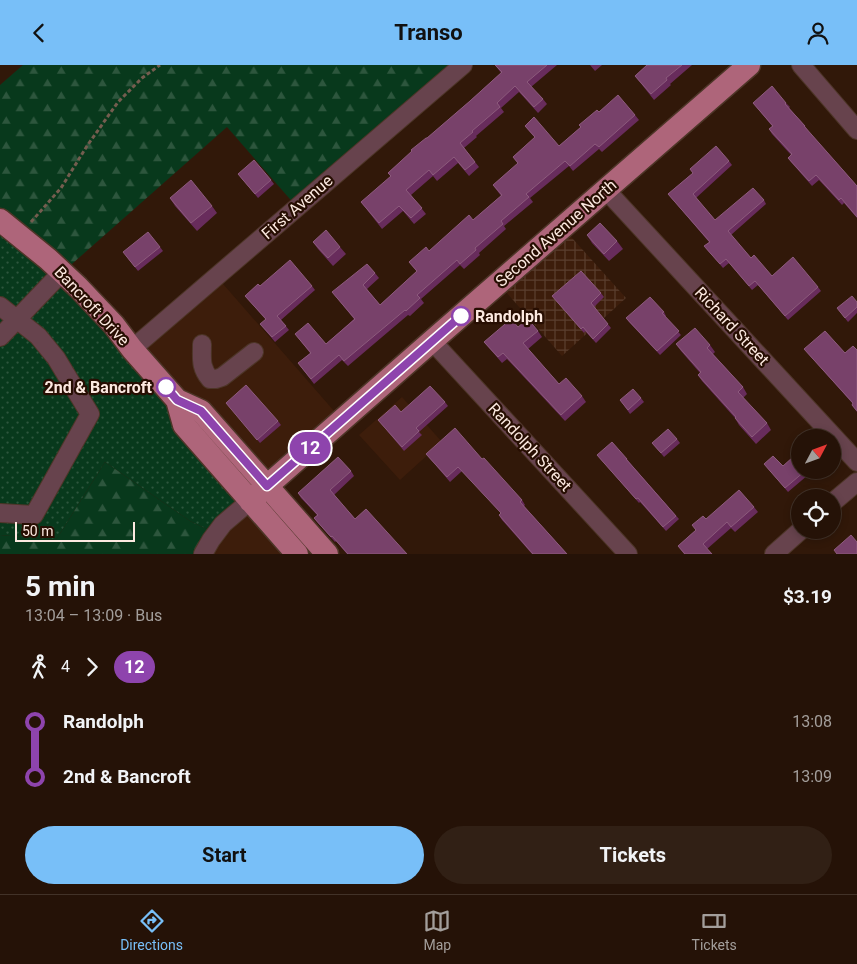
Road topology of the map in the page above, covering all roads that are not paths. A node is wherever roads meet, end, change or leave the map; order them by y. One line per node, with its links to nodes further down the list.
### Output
1 (463, 65): 13 (street, First Avenue)
2 (749, 65): 5 (main road, Second Avenue North)
3 (801, 65): 4 (street)
4 (857, 130)
5 (606, 190): 11 (main road, Second Avenue North); 16 (street, Richard Street)
6 (0, 220): 7 (main road, Bancroft Drive)
7 (62, 272): 9 (street); 13 (main road, Bancroft Drive)
8 (0, 306): 9 (street)
9 (18, 319): 10 (street); 21 (street)
10 (0, 337)
11 (432, 341): 18 (main road, Second Avenue North); 26 (street, Randolph Street)
12 (202, 344): 14 (street)
13 (132, 349): 15 (main road, Bancroft Drive)
14 (254, 352)
15 (177, 400): 18 (main road, Bancroft Drive); 20 (main road, Bancroft Drive)
16 (857, 462)
17 (857, 482): 19 (street)
18 (267, 486): 20 (main road, Second Avenue North); 25 (main road, Bancroft Drive)
19 (841, 495)
20 (250, 501): 23 (street); 24 (main road, Bancroft Drive)
21 (0, 513)
22 (792, 539): 27 (street)
23 (203, 554)
24 (297, 554)
25 (327, 554)
26 (628, 554)
27 (774, 554)

